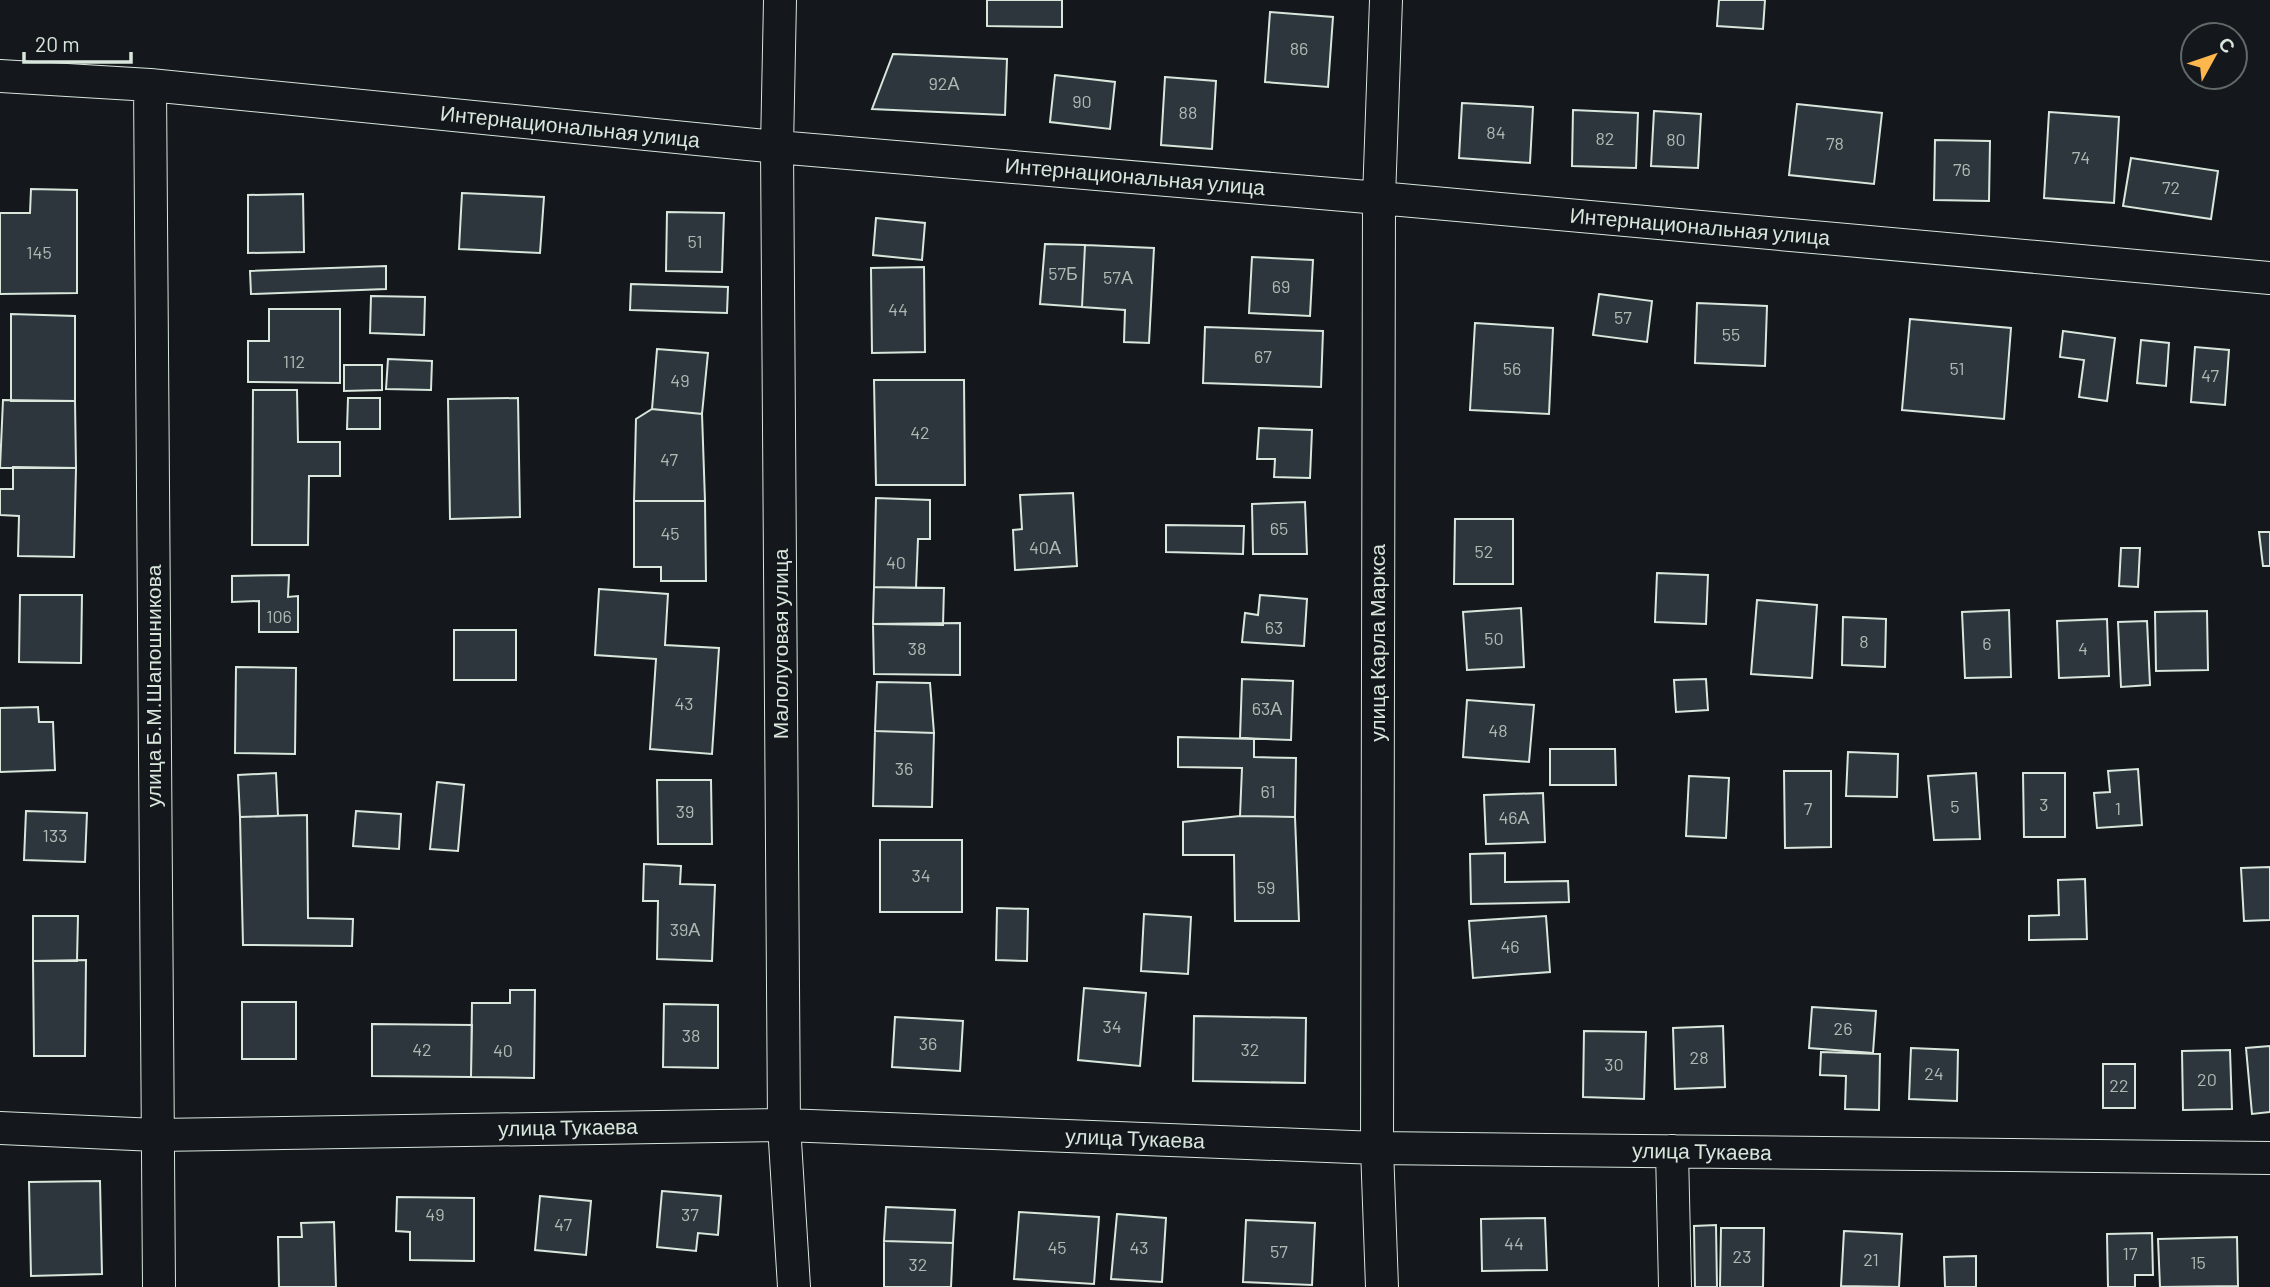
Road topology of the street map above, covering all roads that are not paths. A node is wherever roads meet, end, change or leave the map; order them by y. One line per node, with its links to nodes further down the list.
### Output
1 (780, 0): 5 (street, Малолуговая улица)
2 (1386, 0): 6 (street, улица Карла Маркса)
3 (0, 76): 4 (street, Интернациональная улица)
4 (150, 85): 5 (street, Интернациональная улица); 10 (street, улица Б.М.Шапошникова)
5 (777, 147): 6 (street, Интернациональная улица); 8 (street, Малолуговая улица)
6 (1379, 198): 7 (street, Интернациональная улица); 11 (street, улица Карла Маркса)
7 (2270, 278)
8 (785, 1125): 10 (street, улица Тукаева); 11 (street, улица Тукаева); 15 (street, Малолуговая улица)
9 (0, 1128): 10 (street, улица Тукаева)
10 (156, 1135): 14 (street, улица Б.М.Шапошникова)
11 (1377, 1148): 12 (street, улица Тукаева); 16 (street, улица Карла Маркса)
12 (1672, 1152): 13 (street, улица Тукаева); 17 (street)
13 (2270, 1158)
14 (159, 1287)
15 (794, 1287)
16 (1382, 1287)
17 (1675, 1287)

